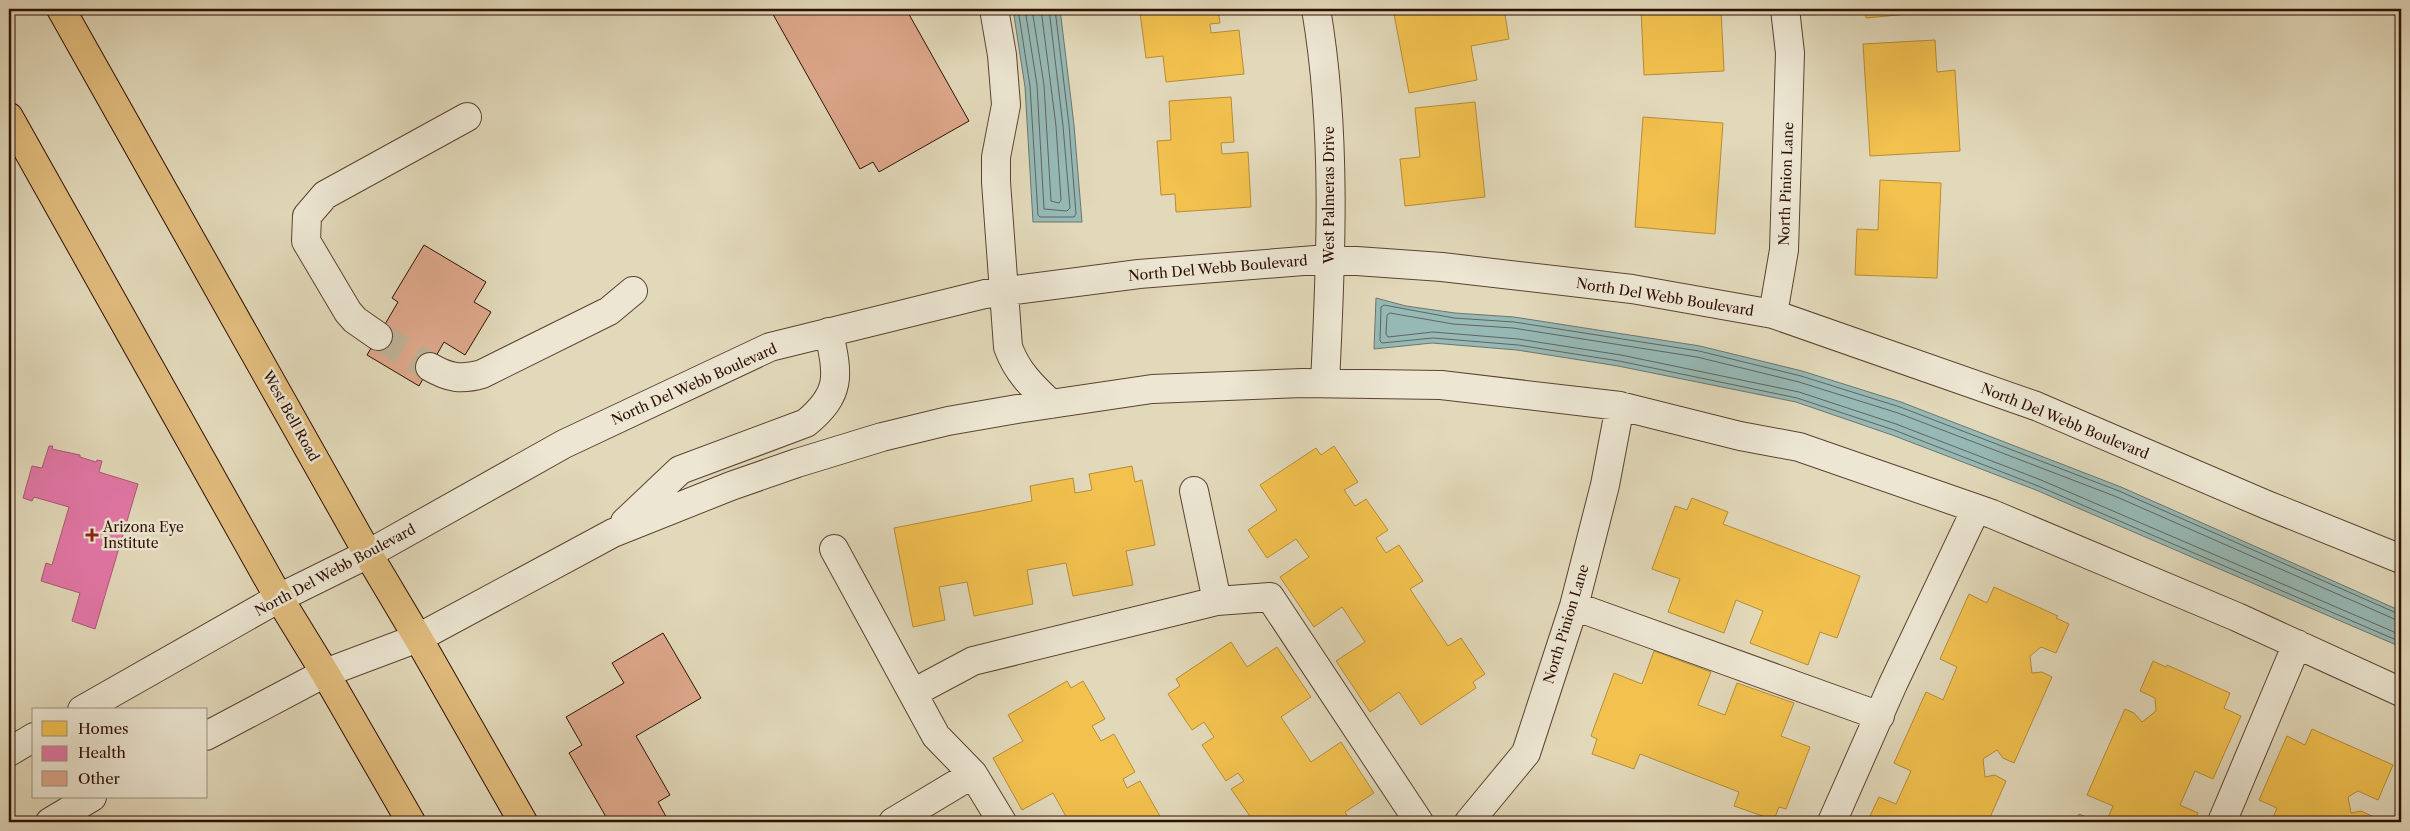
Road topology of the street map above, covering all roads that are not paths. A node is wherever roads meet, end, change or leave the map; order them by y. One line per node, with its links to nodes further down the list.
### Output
1 (61, 9): 21 (main road, West Bell Road)
2 (994, 9): 9 (street)
3 (1316, 9): 7 (street, West Palmeras Drive)
4 (1785, 9): 10 (street, North Pinion Lane)
5 (9, 117): 23 (main road)
6 (467, 117): 12 (street)
7 (1328, 259): 9 (street, North Del Webb Boulevard); 10 (street, North Del Webb Boulevard); 14 (street, West Palmeras Drive)
8 (633, 291): 13 (street)
9 (1004, 291): 11 (street, North Del Webb Boulevard); 15 (street)
10 (1773, 314): 22 (street, North Del Webb Boulevard)
11 (829, 332): 19 (street); 21 (street, North Del Webb Boulevard)
12 (378, 336)
13 (430, 367)
14 (1325, 383): 15 (street); 16 (street)
15 (1051, 404): 19 (street)
16 (1620, 406): 18 (street); 25 (street, North Pinion Lane)
17 (1194, 491): 24 (street)
18 (1976, 509): 27 (street); 32 (street)
19 (613, 533): 26 (street)
20 (834, 549): 29 (street)
21 (368, 554): 23 (street, North Del Webb Boulevard); 26 (main road, West Bell Road)
22 (2401, 560)
23 (279, 598): 28 (main road); 31 (street, North Del Webb Boulevard)
24 (1216, 601): 29 (street); 43 (street)
25 (1574, 606): 32 (street); 44 (street, North Pinion Lane)
26 (418, 638): 28 (street); 40 (main road, West Bell Road)
27 (2297, 644): 30 (street); 46 (street)
28 (325, 673): 33 (street); 39 (main road)
29 (913, 692): 36 (street)
30 (2401, 692)
31 (86, 708)
32 (1880, 716): 45 (street)
33 (208, 735)
34 (32, 738): 35 (street)
35 (9, 752)
36 (973, 774): 41 (street); 42 (street)
37 (90, 798): 38 (street)
38 (50, 822)
39 (410, 822)
40 (523, 822)
41 (893, 822)
42 (1002, 822)
43 (1419, 822)
44 (1469, 822)
45 (1832, 822)
46 (2222, 822)

